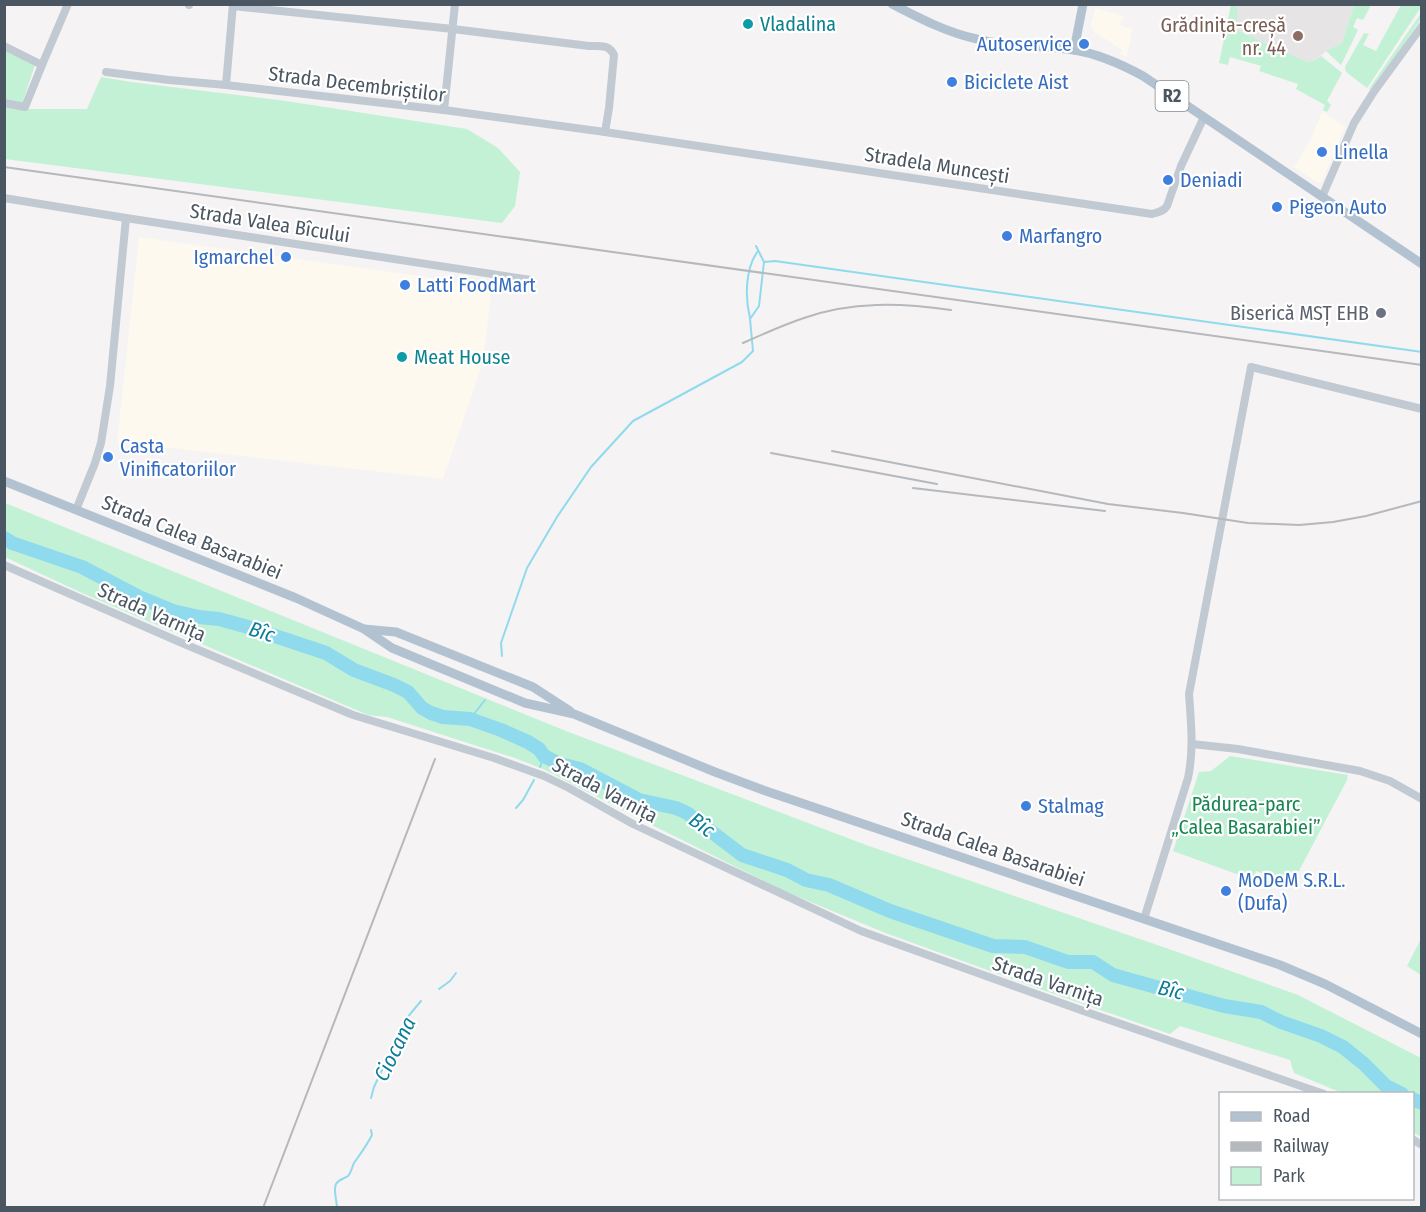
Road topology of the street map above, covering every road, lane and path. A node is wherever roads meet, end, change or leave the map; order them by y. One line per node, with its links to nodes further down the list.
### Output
1 (68, 4): 10 (street)
2 (455, 4): 7 (street)
3 (892, 4): 9 (main road, R2)
4 (1083, 4): 9 (main road)
5 (233, 5): 7 (street); 12 (street)
6 (1422, 27): 17 (street)
7 (453, 29): 14 (street); 16 (street)
8 (4, 46): 10 (street)
9 (1074, 50): 15 (main road, R2)
10 (42, 65): 13 (street)
11 (106, 72): 12 (street, Strada Decembriștilor)
12 (226, 85): 14 (street, Strada Decembriștilor)
13 (4, 103)
14 (444, 110): 16 (street, Strada Decembriștilor)
15 (1204, 117): 16 (street, Stradela Muncești); 17 (main road, R2)
16 (605, 132)
17 (1322, 197): 20 (main road, R2)
18 (4, 198): 19 (street, Strada Valea Bîcului)
19 (126, 218): 21 (street, Strada Valea Bîcului); 24 (street)
20 (1422, 264)
21 (531, 280)
22 (1422, 409): 32 (street)
23 (4, 481): 24 (main road, Strada Calea Basarabiei)
24 (76, 510): 26 (main road, Strada Calea Basarabiei)
25 (4, 565): 36 (street, Strada Varnița)
26 (364, 629): 27 (main road, Strada Calea Basarabiei); 28 (main road, Strada Calea Basarabiei)
27 (428, 645): 28 (main road); 29 (main road, Strada Calea Basarabiei)
28 (421, 660): 30 (main road, Strada Calea Basarabiei)
29 (533, 687): 30 (main road); 31 (main road, Strada Calea Basarabiei)
30 (525, 703): 31 (main road, Strada Calea Basarabiei)
31 (574, 714): 34 (main road, Strada Calea Basarabiei)
32 (1192, 744): 33 (street); 34 (street)
33 (1422, 799)
34 (1144, 919): 35 (main road, Strada Calea Basarabiei)
35 (1422, 1036)
36 (1318, 1092)

